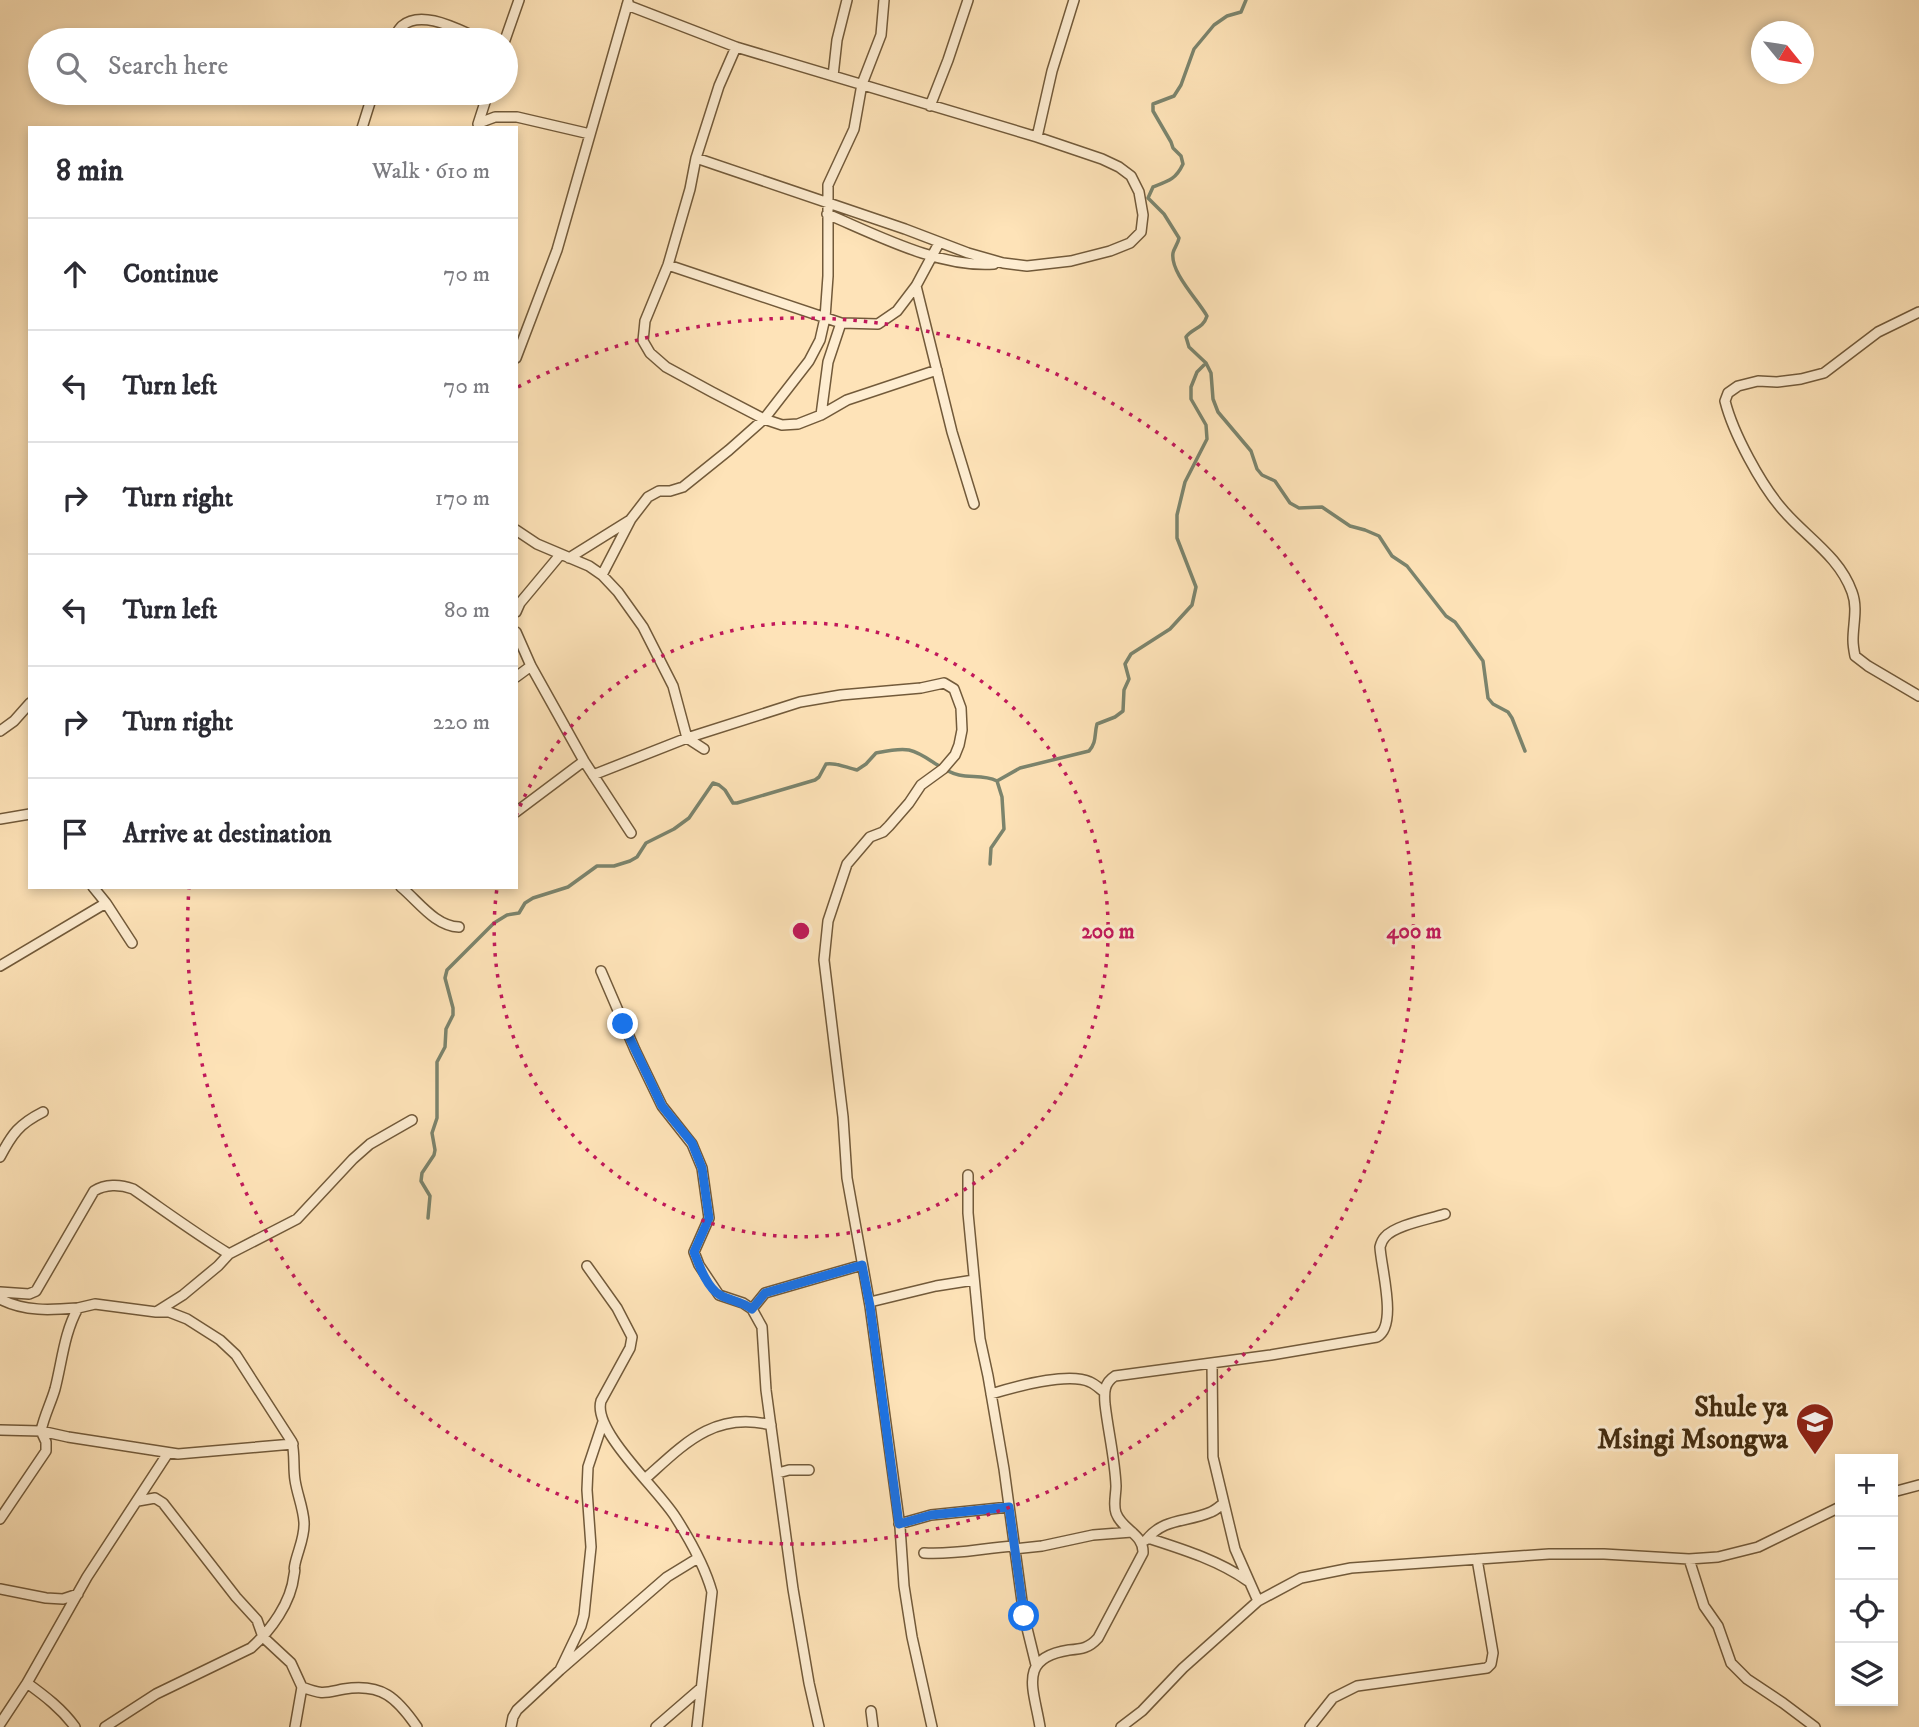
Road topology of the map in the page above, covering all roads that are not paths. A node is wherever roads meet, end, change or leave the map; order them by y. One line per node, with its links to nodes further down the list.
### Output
1 (519, 0): 9 (street)
2 (847, 0): 11 (street)
3 (884, 0): 12 (street)
4 (968, 0): 15 (street)
5 (1074, 0): 19 (street)
6 (628, 3): 10 (street); 18 (street)
7 (401, 28): 8 (street)
8 (452, 28)
9 (509, 28)
10 (736, 47): 11 (street); 20 (street)
11 (833, 76): 12 (street)
12 (862, 84): 15 (street); 21 (street)
13 (369, 105): 17 (street)
14 (484, 105): 16 (street)
15 (930, 106): 19 (street)
16 (478, 125): 18 (street)
17 (363, 126)
18 (590, 134): 30 (street)
19 (1037, 137): 24 (street)
20 (696, 158): 21 (street); 25 (street)
21 (827, 209): 22 (street); 23 (street); 28 (street)
22 (939, 243): 23 (street); 24 (street)
23 (932, 255): 24 (street); 26 (street)
24 (1003, 263)
25 (668, 265): 28 (street); 33 (street)
26 (916, 286): 29 (street); 31 (street)
27 (1919, 312): 43 (street)
28 (825, 318): 29 (street); 33 (street)
29 (841, 323): 32 (street)
30 (518, 353)
31 (937, 370): 32 (street); 34 (street)
32 (821, 415): 33 (street)
33 (764, 419): 35 (street)
34 (974, 504)
35 (631, 519): 37 (street); 38 (street)
36 (518, 531): 37 (street)
37 (565, 556): 38 (street); 39 (street)
38 (602, 575): 46 (street)
39 (518, 605)
40 (518, 637): 41 (street)
41 (531, 666): 42 (street); 48 (street)
42 (518, 676)
43 (1919, 696)
44 (28, 706): 45 (street)
45 (0, 731)
46 (687, 738): 47 (street); 49 (street); 67 (street)
47 (704, 749)
48 (584, 761): 49 (street); 50 (street)
49 (593, 775): 53 (street)
50 (518, 810)
51 (28, 814): 52 (street)
52 (0, 818)
53 (631, 833)
54 (95, 889): 56 (street)
55 (403, 889): 57 (street)
56 (106, 903): 58 (street); 59 (street)
57 (459, 927)
58 (132, 943)
59 (0, 966)
60 (601, 971): 74 (street)
61 (43, 1112): 63 (street)
62 (412, 1120): 66 (street)
63 (0, 1157)
64 (968, 1175): 69 (street)
65 (1445, 1214): 76 (street)
66 (229, 1254): 70 (street); 75 (street)
67 (862, 1265): 72 (street); 74 (street)
68 (587, 1266): 79 (street)
69 (974, 1280): 72 (street); 78 (street)
70 (0, 1292)
71 (0, 1299): 73 (street)
72 (870, 1302): 95 (street)
73 (78, 1308): 75 (street); 82 (street)
74 (752, 1309): 80 (street)
75 (156, 1312): 83 (street)
76 (1212, 1363): 77 (street); 91 (street)
77 (1104, 1392): 78 (street); 96 (street)
78 (991, 1394): 92 (street)
79 (603, 1422): 87 (street); 109 (street)
80 (771, 1425): 86 (street); 87 (street)
81 (0, 1430): 82 (street)
82 (41, 1431): 84 (street); 94 (street)
83 (293, 1444): 84 (street); 107 (street)
84 (168, 1453): 90 (street)
85 (809, 1470): 86 (street)
86 (778, 1473): 122 (street)
87 (645, 1479): 100 (street)
88 (1919, 1485): 89 (street)
89 (1898, 1491)
90 (138, 1501): 105 (street); 107 (street)
91 (1224, 1503): 97 (street); 103 (street)
92 (1009, 1507): 95 (street); 98 (street)
93 (1835, 1509): 102 (street)
94 (0, 1520)
95 (899, 1524): 124 (street)
96 (1132, 1532): 97 (street); 98 (street)
97 (1145, 1541): 103 (street); 108 (street)
98 (1014, 1548): 99 (street); 108 (street)
99 (924, 1553)
100 (698, 1558): 109 (street); 112 (street)
101 (1478, 1559): 102 (street); 106 (street); 127 (street)
102 (1689, 1559): 128 (street)
103 (1250, 1582): 106 (street)
104 (0, 1589): 105 (street)
105 (78, 1594): 110 (street)
106 (1258, 1601): 126 (street)
107 (263, 1637): 111 (street); 116 (street)
108 (1036, 1665): 125 (street)
109 (560, 1670): 119 (street)
110 (27, 1683): 114 (street); 115 (street)
111 (302, 1687): 117 (street); 118 (street)
112 (701, 1688): 120 (street); 121 (street)
113 (871, 1712): 123 (street)
114 (0, 1724)
115 (75, 1727)
116 (105, 1727)
117 (295, 1727)
118 (417, 1727)
119 (511, 1727)
120 (656, 1727)
121 (697, 1727)
122 (819, 1727)
123 (873, 1727)
124 (932, 1727)
125 (1040, 1727)
126 (1121, 1727)
127 (1310, 1727)
128 (1815, 1727)

